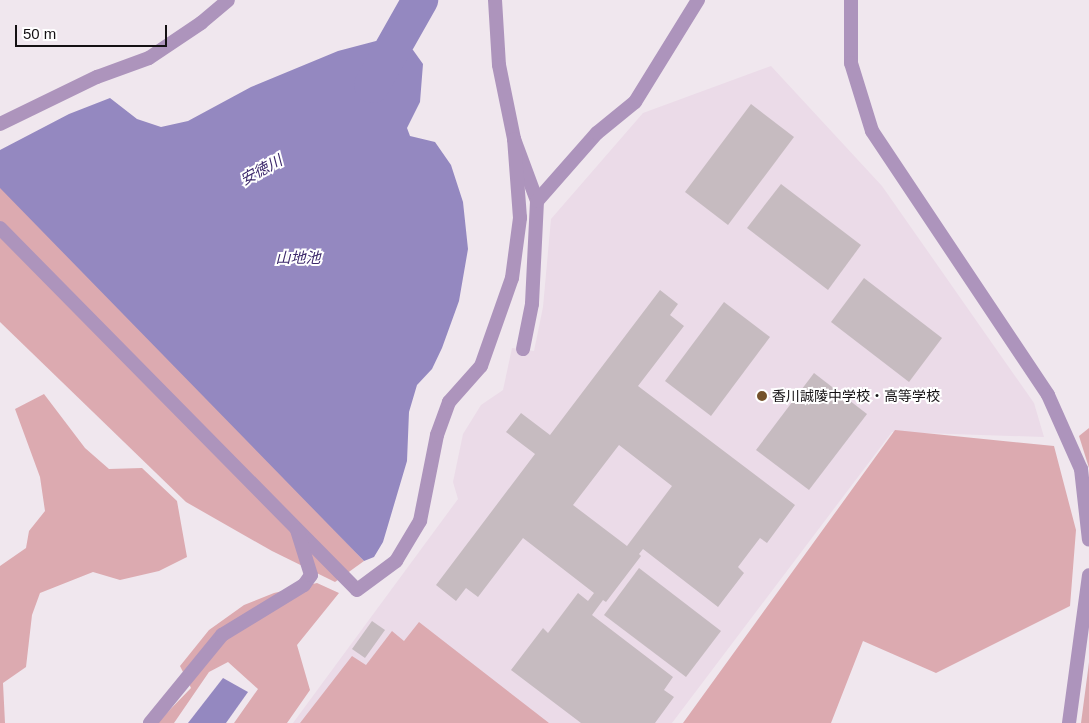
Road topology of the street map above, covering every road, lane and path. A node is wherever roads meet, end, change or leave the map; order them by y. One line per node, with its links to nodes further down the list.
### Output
1 (228, 0): 5 (street)
2 (495, 0): 6 (street)
3 (698, 0): 7 (street)
4 (851, 0): 11 (street)
5 (0, 124)
6 (514, 139): 7 (street); 10 (street)
7 (537, 201): 9 (street)
8 (0, 228): 10 (street)
9 (523, 349)
10 (294, 523): 13 (street)
11 (1089, 540)
12 (1089, 575): 14 (street)
13 (150, 723)
14 (1068, 723)

